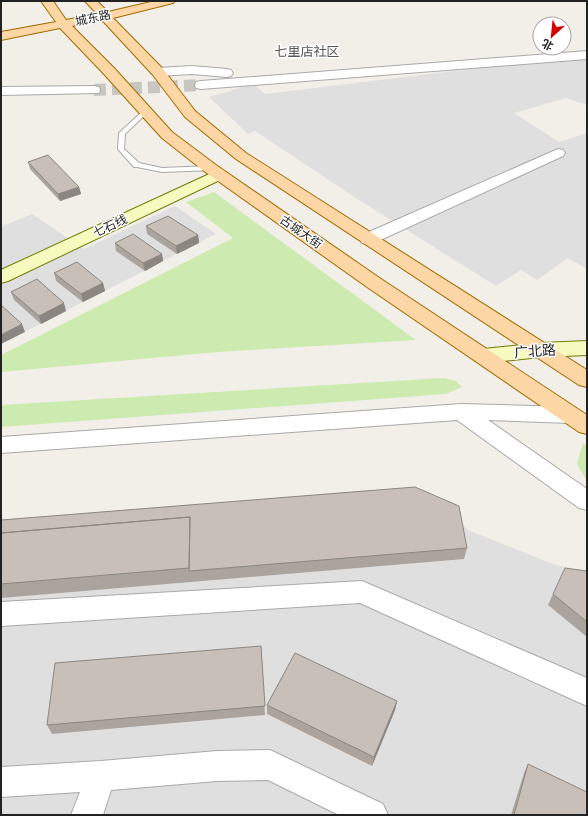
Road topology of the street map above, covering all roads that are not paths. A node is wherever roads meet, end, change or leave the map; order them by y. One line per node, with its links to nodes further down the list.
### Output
1 (47, 1): 5 (main road, 古城大街)
2 (91, 1): 4 (main road)
3 (169, 1): 4 (main road, 城东路)
4 (105, 16): 5 (main road, 城东路); 11 (main road)
5 (63, 24): 6 (main road, 城东路); 16 (main road, 古城大街)
6 (1, 36)
7 (587, 55): 9 (street)
8 (568, 56): 10 (street); 12 (street)
9 (572, 56)
10 (584, 68)
11 (158, 72): 12 (street); 19 (main road)
12 (277, 79): 13 (street)
13 (201, 85)
14 (94, 90): 15 (street)
15 (1, 91)
16 (145, 112): 18 (main road, 古城大街); 18 (lane)
17 (558, 153): 19 (street)
18 (214, 172): 20 (street, 七石线); 23 (main road, 古城大街)
19 (368, 239): 22 (main road)
20 (1, 277)
21 (587, 348): 22 (street, 广北路)
22 (541, 350): 23 (street, 广北路); 24 (main road)
23 (483, 356): 26 (main road, 古城大街)
24 (587, 380)
25 (461, 412): 26 (street); 27 (street); 28 (street)
26 (581, 419)
27 (1, 444)
28 (587, 501)
29 (2, 619): 30 (street)
30 (587, 692)
31 (101, 776): 32 (street); 33 (street); 34 (street)
32 (1, 782)
33 (87, 815)
34 (372, 815)

